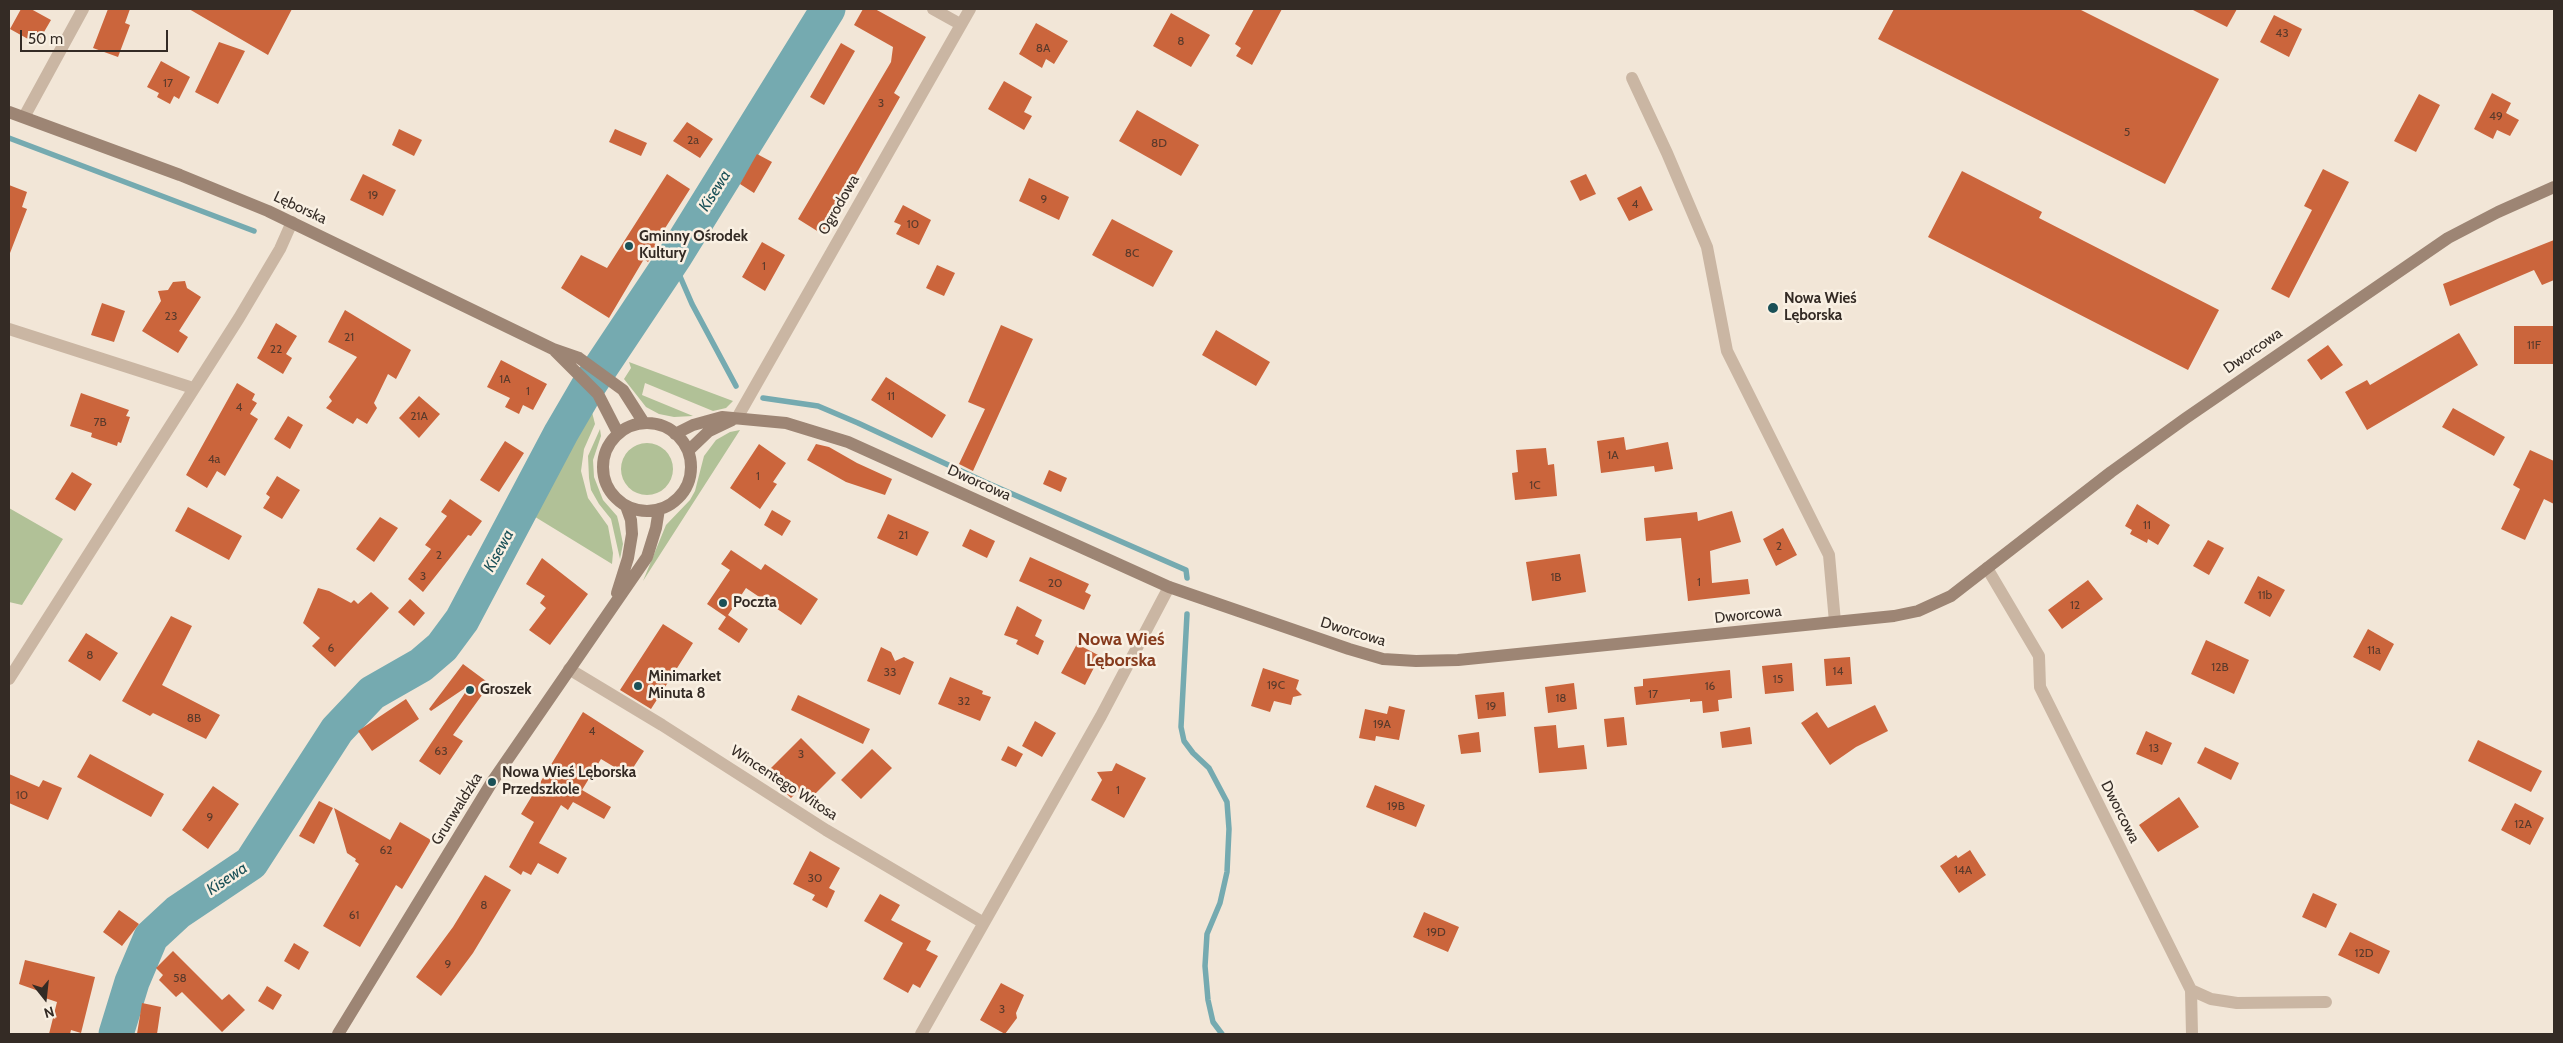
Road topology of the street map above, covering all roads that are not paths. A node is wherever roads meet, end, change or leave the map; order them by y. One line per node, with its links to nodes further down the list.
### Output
1 (83, 9): 7 (street)
2 (933, 9): 4 (street)
3 (970, 9): 4 (street, Ogrodowa)
4 (960, 24): 13 (street, Ogrodowa)
5 (1632, 78): 23 (street)
6 (9, 112): 7 (street, Lęborska)
7 (24, 117): 9 (street, Lęborska)
8 (2554, 187): 20 (street, Dworcowa)
9 (292, 222): 11 (street, Lęborska); 12 (street)
10 (9, 329): 12 (street)
11 (580, 365): 14 (street, Lęborska); 15 (street, Lęborska)
12 (193, 388): 25 (street)
13 (736, 418): 16 (street, Dworcowa); 17 (street); 21 (street, Dworcowa)
14 (644, 423): 15 (street); 16 (street)
15 (618, 433): 18 (street)
16 (675, 434): 17 (street)
17 (688, 451): 19 (street)
18 (626, 506): 19 (street); 22 (street, Grunwaldzka)
19 (659, 509): 22 (street, Grunwaldzka)
20 (1986, 568): 23 (street, Dworcowa); 27 (street, Dworcowa)
21 (1169, 587): 23 (street, Dworcowa); 26 (street)
22 (612, 607): 24 (street, Grunwaldzka)
23 (1835, 622)
24 (569, 669): 26 (street, Wincentego Witosa); 30 (street, Grunwaldzka)
25 (9, 679)
26 (982, 922): 31 (street)
27 (2191, 990): 28 (street); 29 (street, Dworcowa)
28 (2326, 1002)
29 (2195, 1032)
30 (338, 1034)
31 (921, 1034)

